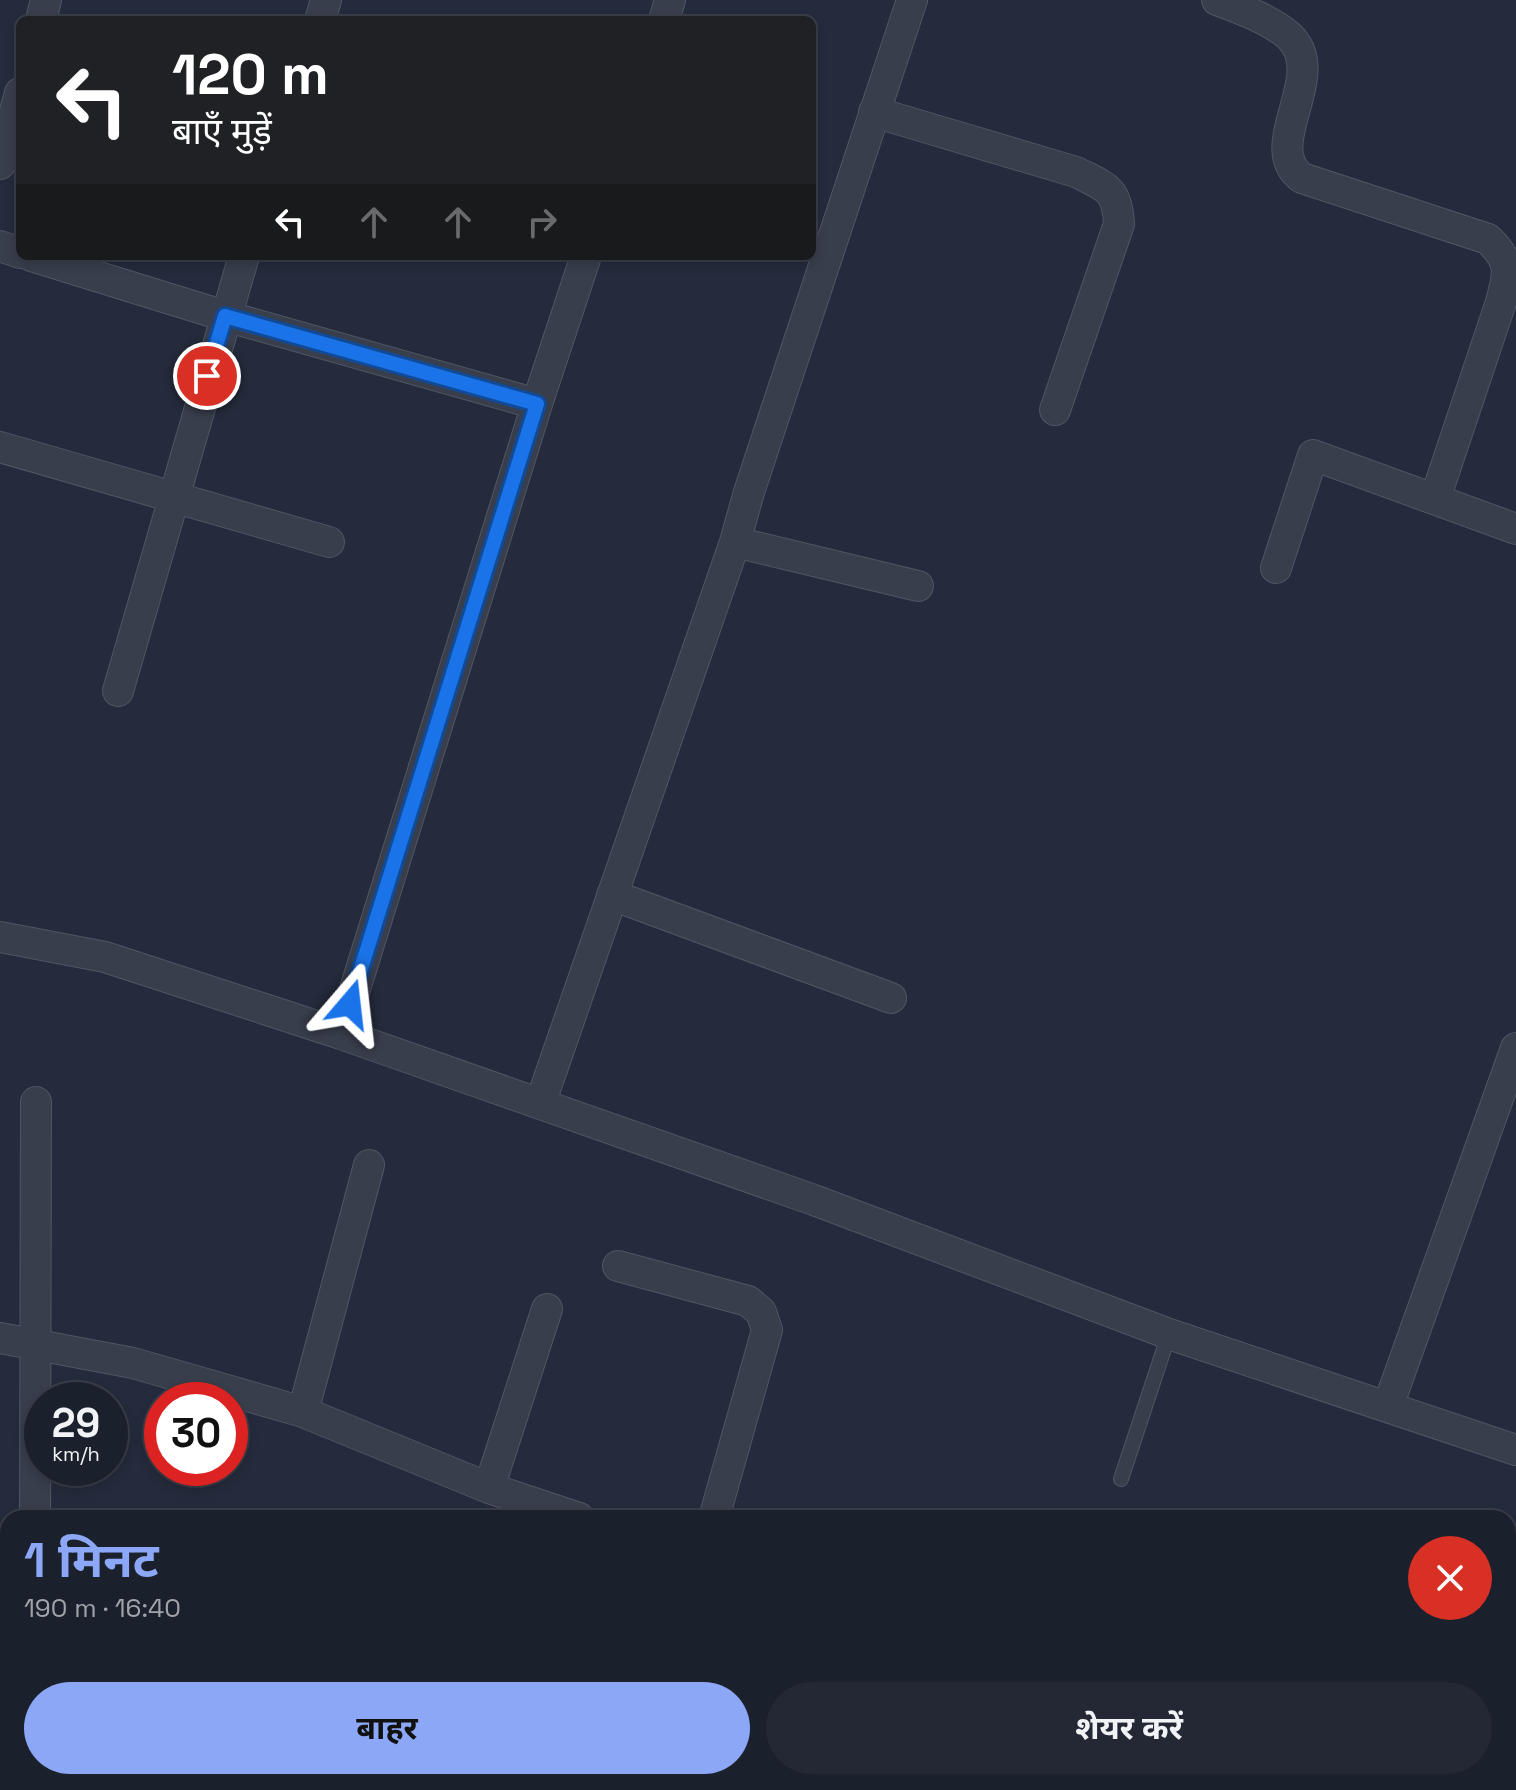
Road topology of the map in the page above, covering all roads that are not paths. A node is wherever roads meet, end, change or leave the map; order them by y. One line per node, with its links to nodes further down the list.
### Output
1 (912, 0): 4 (street)
2 (1217, 0): 14 (street)
3 (16, 107): 5 (street)
4 (874, 112): 11 (street); 17 (street)
5 (0, 164)
6 (44, 260): 9 (street)
7 (243, 260): 9 (street)
8 (585, 260): 10 (street)
9 (225, 316): 10 (street); 13 (street)
10 (537, 404): 24 (street)
11 (1055, 410)
12 (0, 447): 13 (street)
13 (173, 497): 16 (street); 20 (street)
14 (1435, 499): 15 (street); 18 (street)
15 (1516, 529)
16 (329, 542)
17 (735, 542): 19 (street); 21 (street)
18 (1276, 568)
19 (918, 586)
20 (118, 691)
21 (612, 895): 23 (street); 27 (street)
22 (0, 937): 24 (street)
23 (891, 998)
24 (341, 1034): 27 (street)
25 (1516, 1048): 34 (street)
26 (36, 1102): 33 (street)
27 (540, 1104): 31 (street)
28 (369, 1165): 35 (street)
29 (618, 1266): 41 (street)
30 (547, 1309): 38 (street)
31 (1169, 1334): 34 (street); 37 (lane)
32 (0, 1338): 33 (street)
33 (36, 1344): 35 (street); 39 (street)
34 (1388, 1406): 36 (street)
35 (303, 1412): 38 (street)
36 (1516, 1450)
37 (1121, 1479)
38 (489, 1488): 40 (street)
39 (35, 1510)
40 (555, 1510)
41 (716, 1510)

